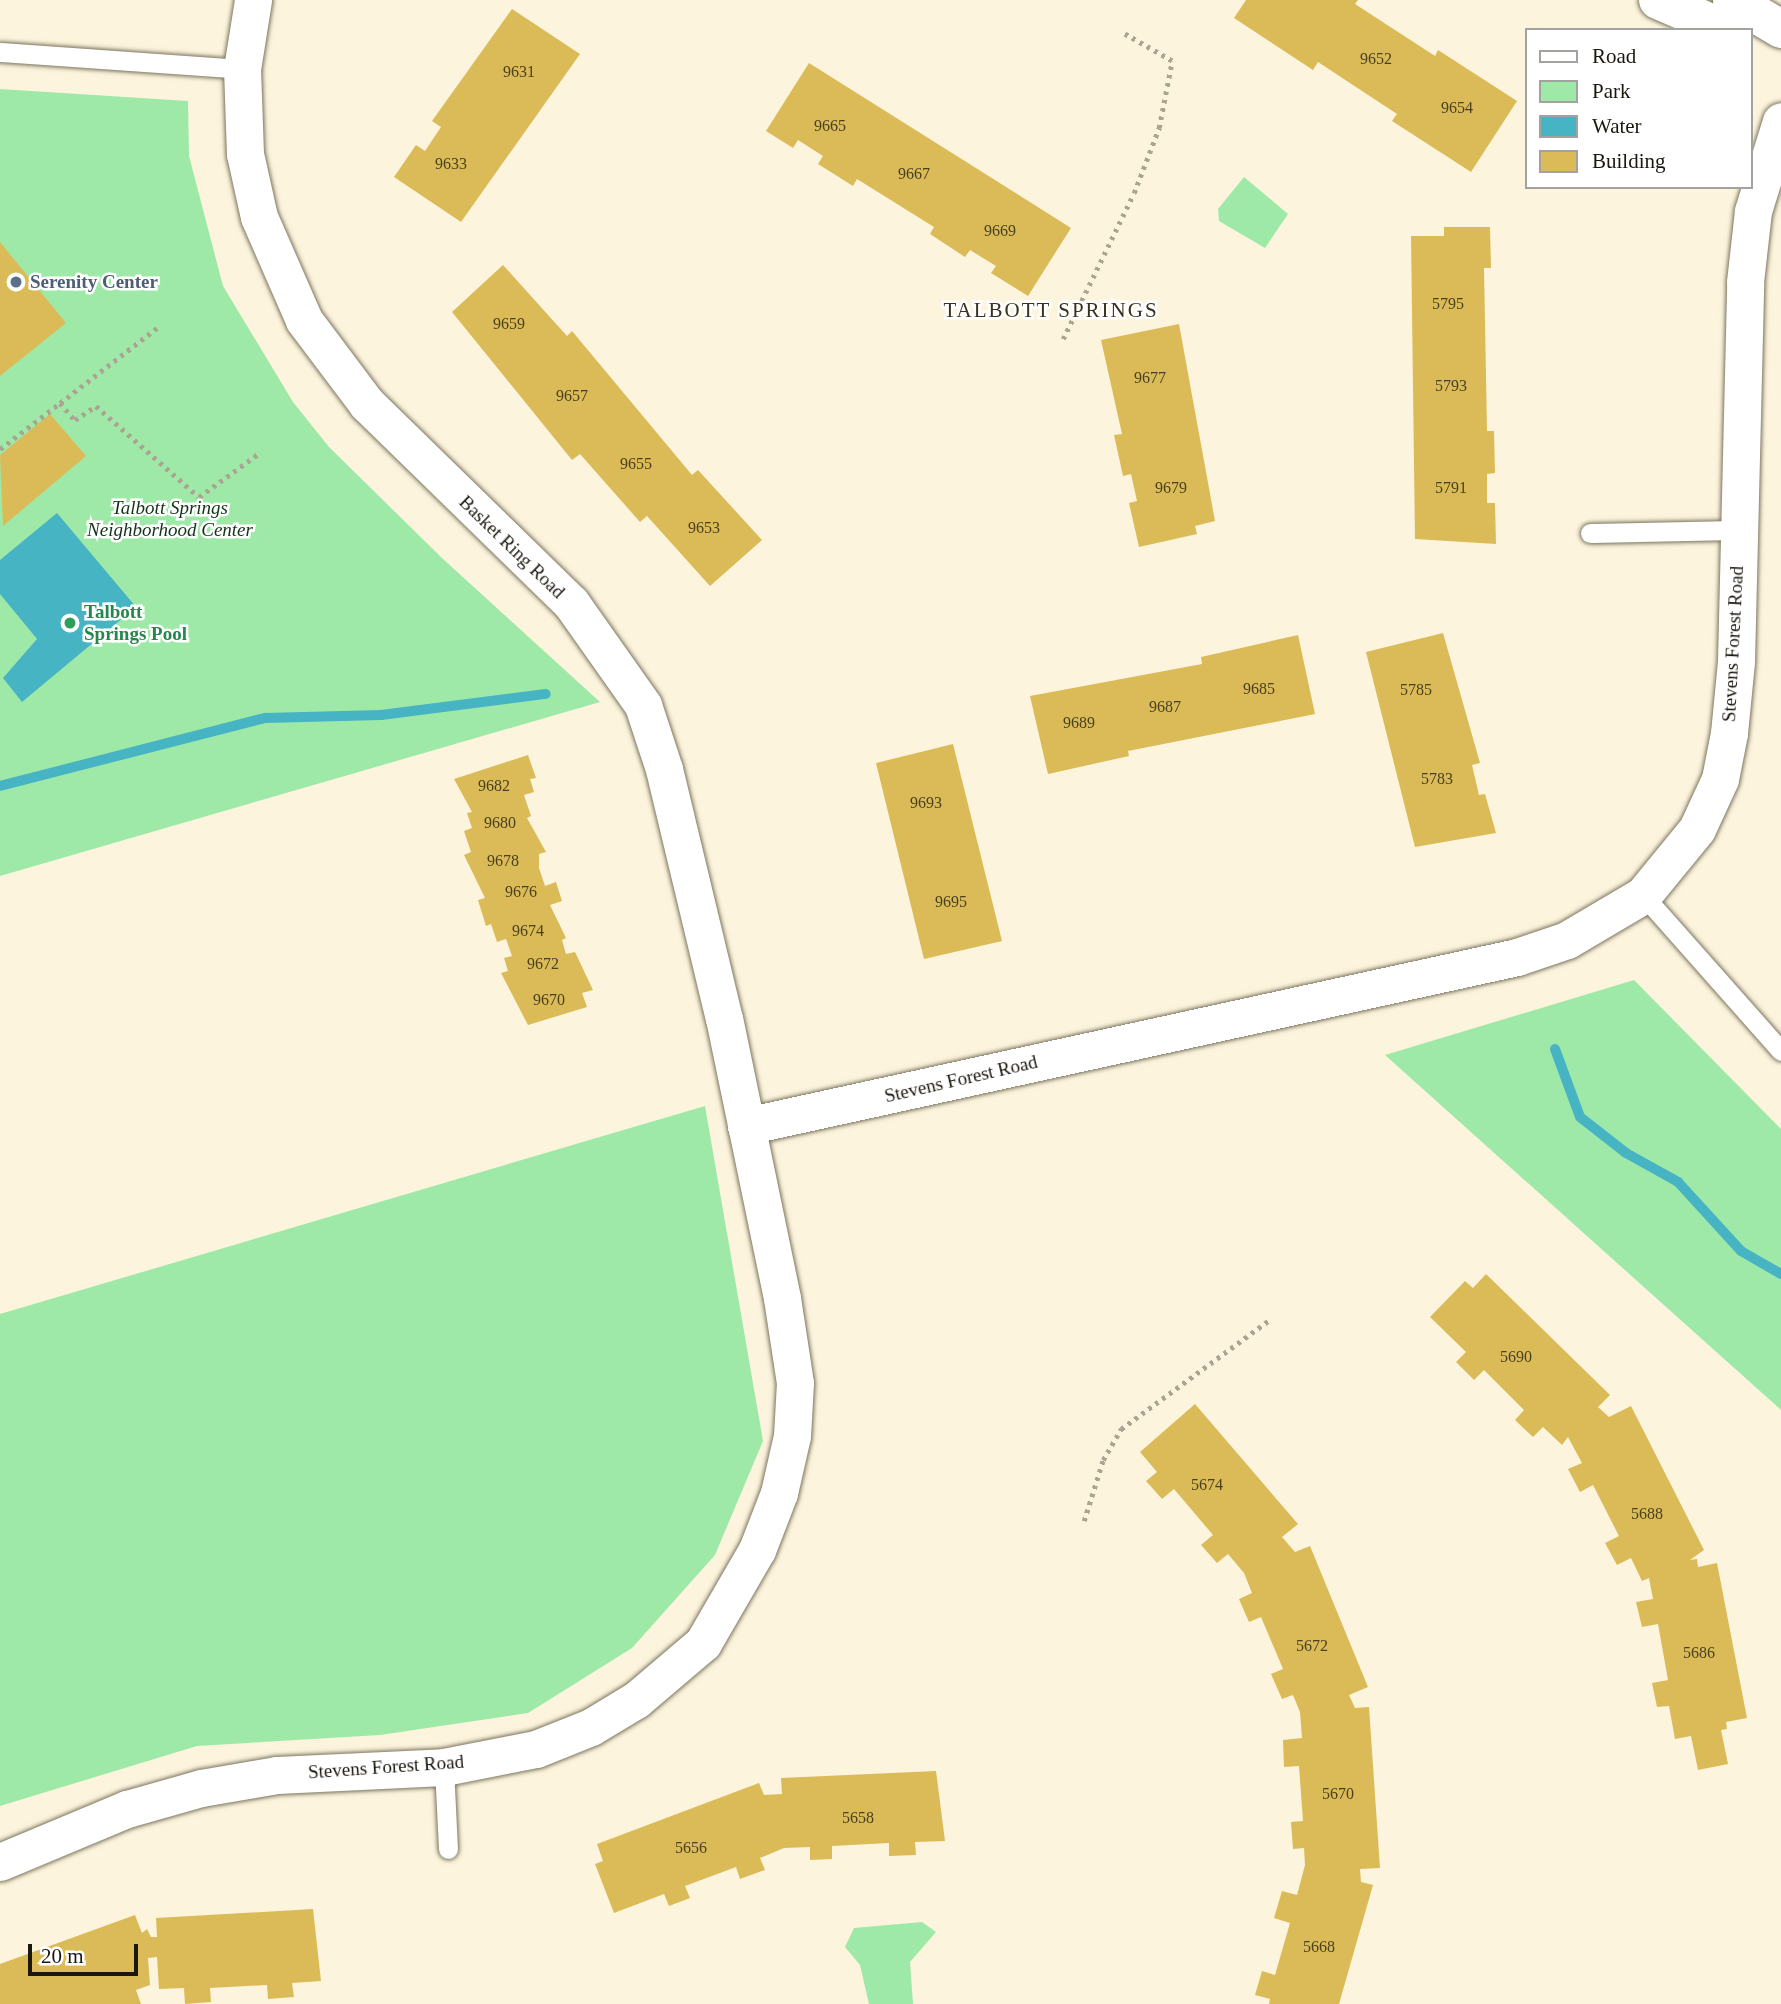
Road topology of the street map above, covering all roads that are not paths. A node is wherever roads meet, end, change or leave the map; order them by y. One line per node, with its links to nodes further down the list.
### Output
1 (253, 0): 9 (street, Basket Ring Road)
2 (1658, 0): 4 (street)
3 (1732, 0): 5 (street)
4 (1722, 28)
5 (1781, 29)
6 (1753, 40): 7 (street)
7 (1781, 45)
8 (0, 52): 9 (lane)
9 (242, 69): 15 (street, Basket Ring Road)
10 (1781, 121): 11 (street, Stevens Forest Road)
11 (1738, 530): 12 (lane); 13 (street, Stevens Forest Road)
12 (1590, 533)
13 (1643, 895): 14 (lane); 15 (street, Stevens Forest Road)
14 (1781, 1051)
15 (746, 1126): 16 (street, Stevens Forest Road)
16 (444, 1767): 17 (lane); 18 (street, Stevens Forest Road)
17 (448, 1849)
18 (0, 1862)

